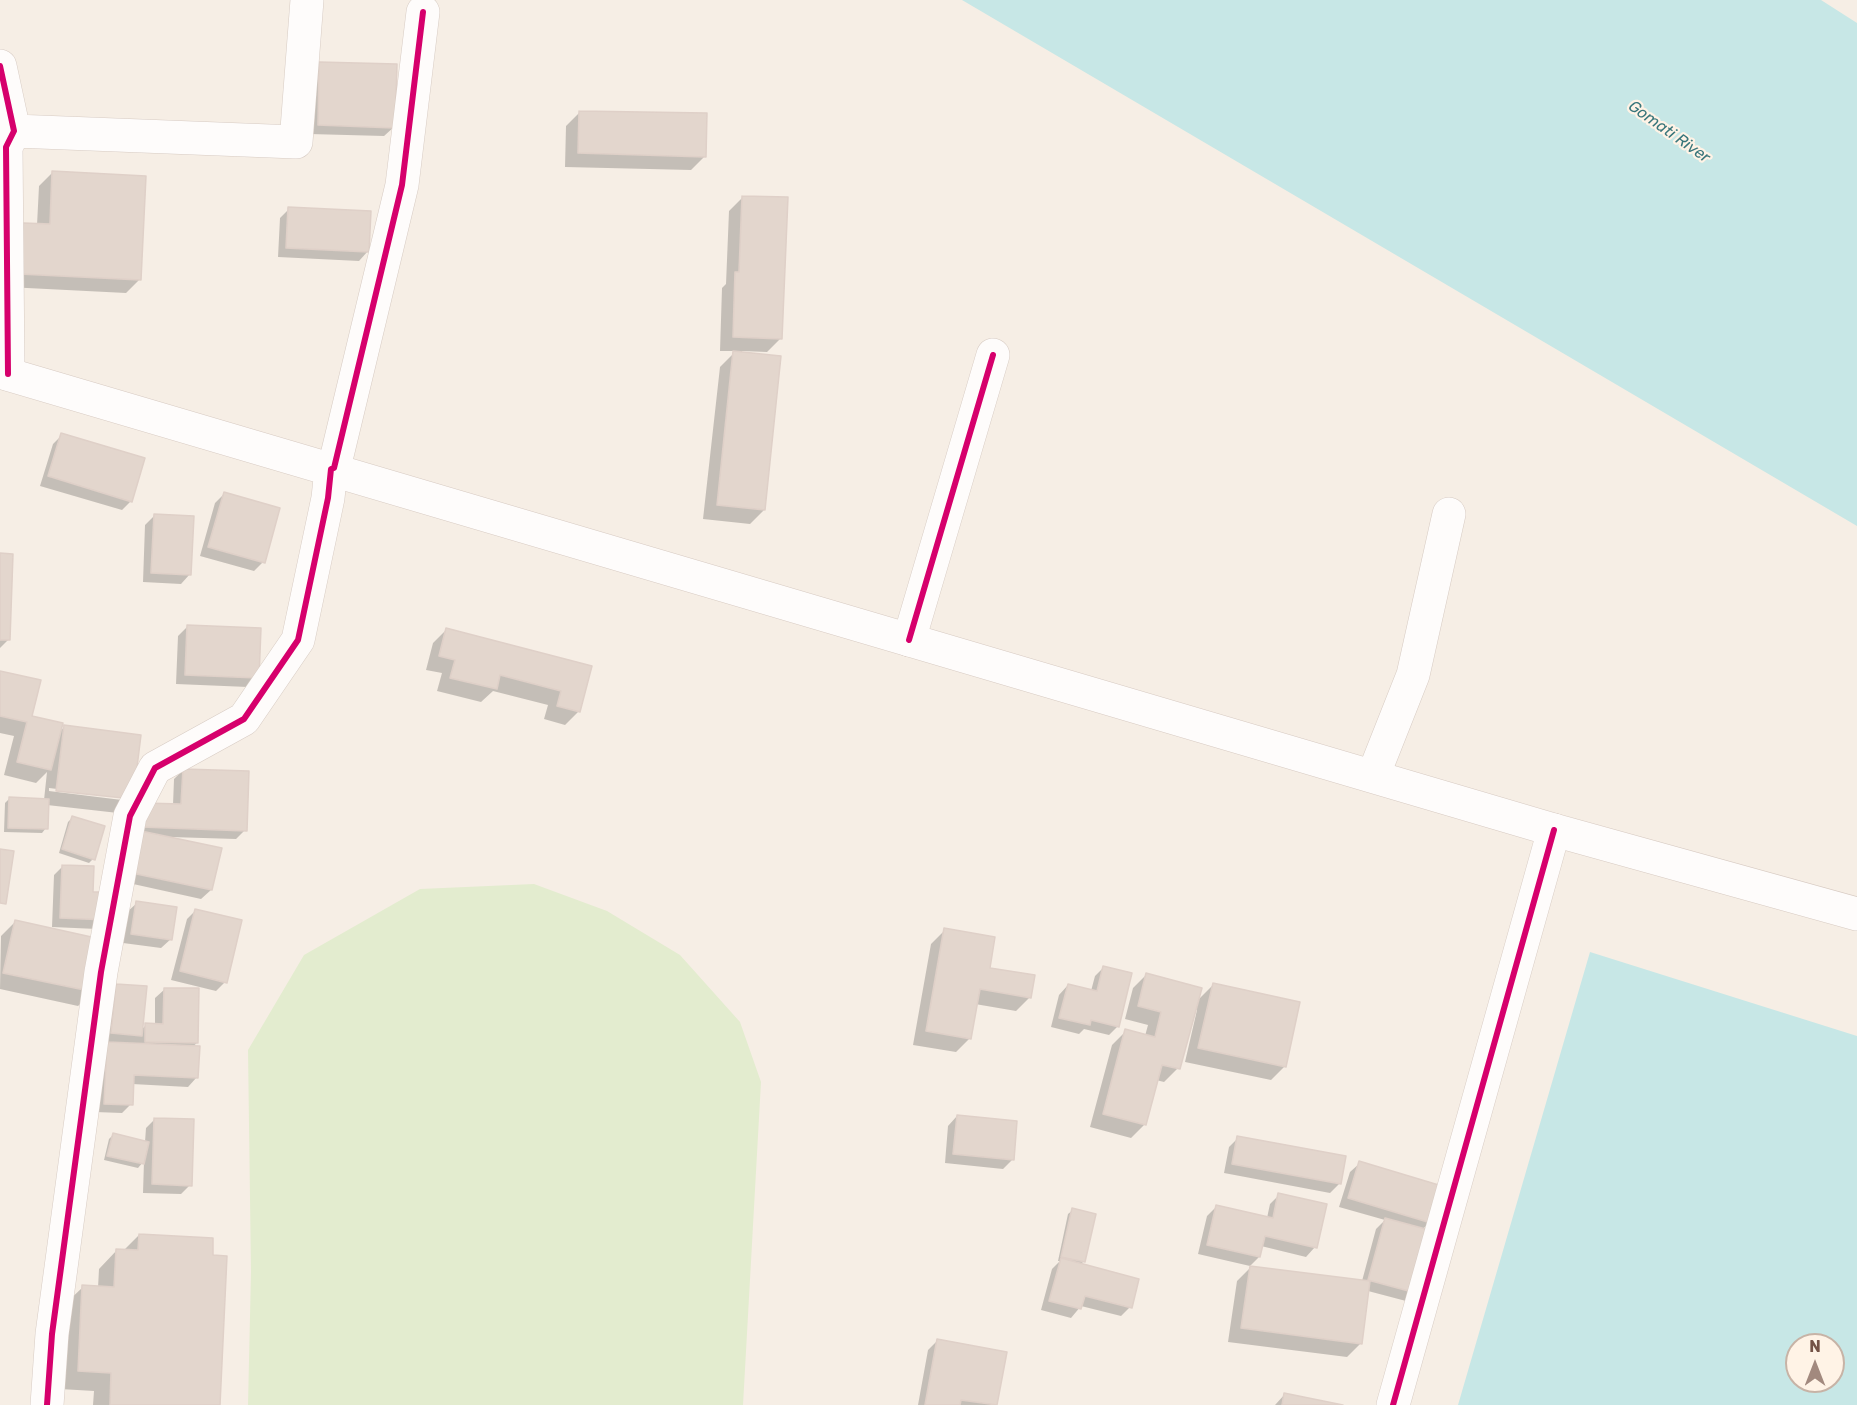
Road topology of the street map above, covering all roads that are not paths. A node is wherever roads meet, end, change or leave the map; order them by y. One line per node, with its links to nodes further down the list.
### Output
1 (307, 0): 4 (street)
2 (423, 12): 7 (street)
3 (0, 66): 4 (street)
4 (14, 131): 6 (street)
5 (993, 355): 9 (street)
6 (4, 373): 7 (street)
7 (331, 469): 9 (street); 13 (street)
8 (1449, 514): 10 (street)
9 (909, 640): 10 (street)
10 (1373, 776): 11 (street)
11 (1554, 830): 12 (street); 14 (street)
12 (1857, 914)
13 (47, 1405)
14 (1393, 1405)

